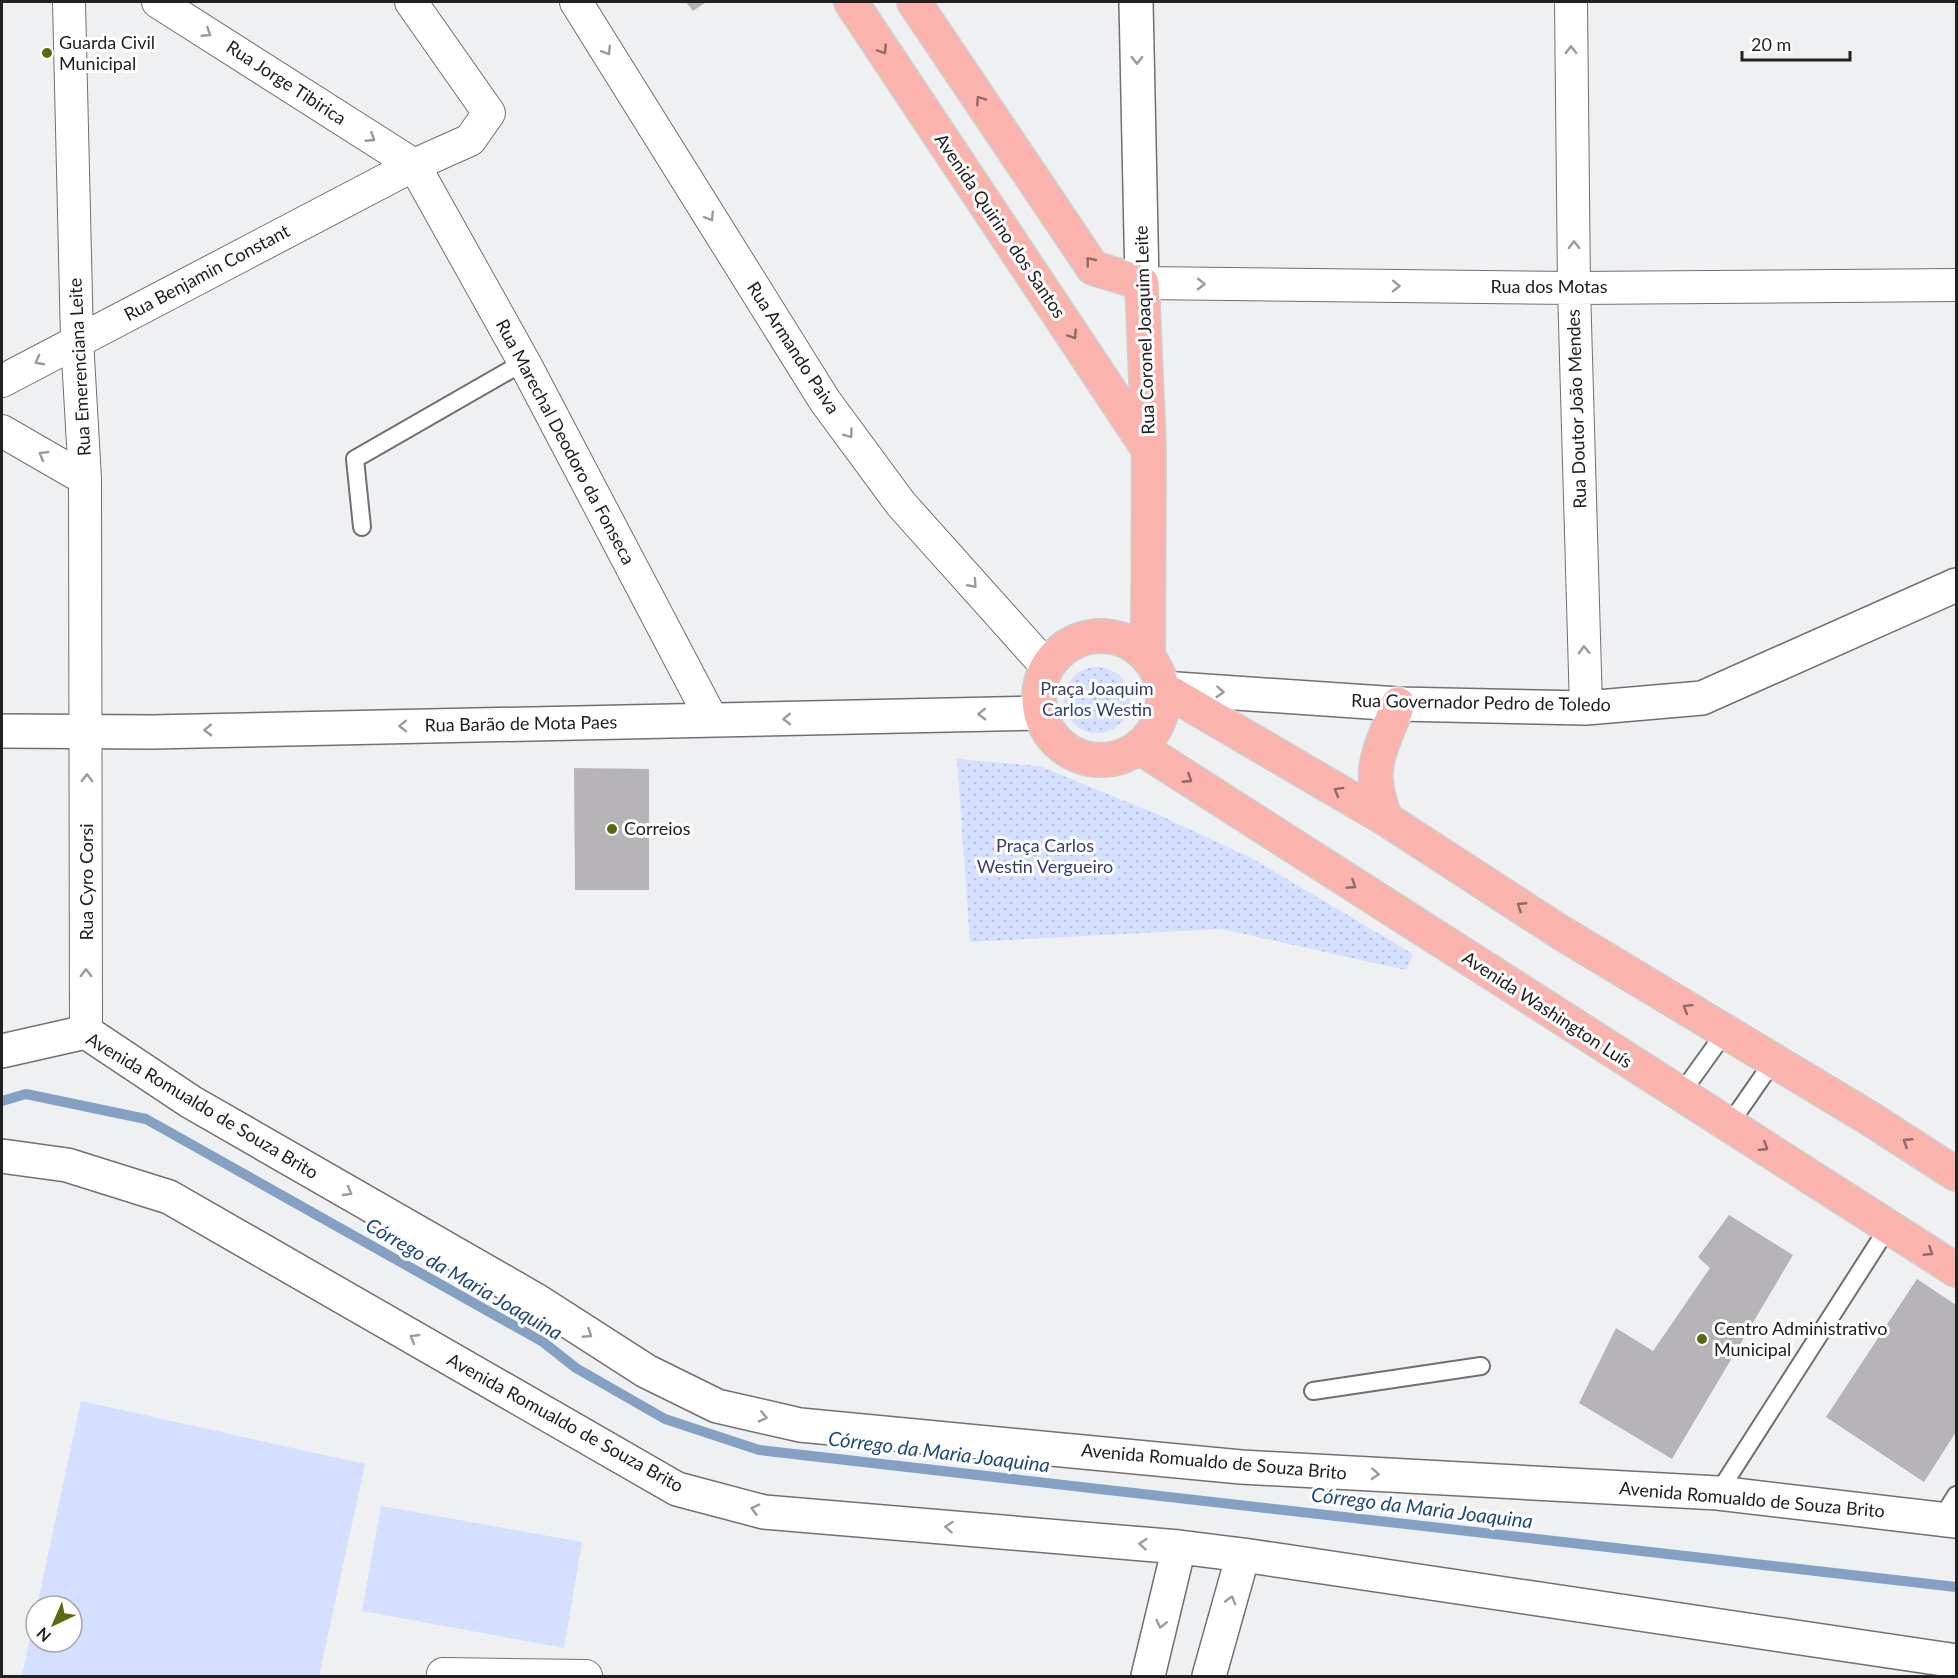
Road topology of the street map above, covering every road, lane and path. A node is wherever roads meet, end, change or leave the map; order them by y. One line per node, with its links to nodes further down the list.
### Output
1 (69, 2): 13 (street, Rua Emerenciana Leite)
2 (158, 2): 9 (street, Rua Jorge Tibirica, one-way to 9)
3 (411, 2): 9 (street, Rua Benjamin Constant)
4 (576, 2): 22 (street, Rua Armando Paiva, one-way to 22)
5 (851, 2): 17 (main road, Avenida Quirino dos Santos, one-way to 17)
6 (914, 2): 10 (main road, one-way to 6)
7 (1136, 2): 10 (main road, Rua Coronel Joaquim Leite, one-way to 10)
8 (1571, 2): 12 (street, Rua Doutor João Mendes, one-way to 8)
9 (414, 165): 13 (street, Rua Benjamin Constant); 14 (street, Rua Marechal Deodoro da Fonseca)
10 (1142, 283): 12 (street, Rua dos Motas, one-way to 12); 17 (main road, Rua Coronel Joaquim Leite)
11 (1956, 285): 12 (street, Rua dos Motas)
12 (1574, 288): 25 (street, Rua Doutor João Mendes, one-way to 12)
13 (77, 340): 15 (street, Rua Benjamin Constant, one-way to 15); 18 (street, Rua Emerenciana Leite)
14 (524, 362): 19 (lane); 27 (street, Rua Marechal Deodoro da Fonseca)
15 (2, 381)
16 (2, 431): 18 (street, one-way to 16)
17 (1149, 450): 21 (main road, Rua Coronel Joaquim Leite)
18 (85, 479): 29 (street, Rua Emerenciana Leite)
19 (362, 526)
20 (1956, 585): 25 (main road, Rua Governador Pedro de Toledo)
21 (1148, 658): 22 (main road); 23 (main road)
22 (1047, 667): 26 (main road)
23 (1162, 688): 24 (main road, Rua Governador Pedro de Toledo, one-way to 24); 30 (main road); 31 (main road, one-way to 23)
24 (1398, 705): 25 (main road, Rua Governador Pedro de Toledo); 31 (main road)
25 (1586, 708)
26 (1041, 713): 27 (main road, Rua Barão de Mota Paes, one-way to 27); 30 (main road)
27 (712, 720): 29 (main road, Rua Barão de Mota Paes, one-way to 29)
28 (2, 731): 29 (main road, Rua Barão de Mota Paes)
29 (87, 733): 33 (street, Rua Cyro Corsi, one-way to 29)
30 (1139, 747): 36 (main road, Avenida Washington Luís, one-way to 36)
31 (1386, 819): 32 (main road, one-way to 31)
32 (1726, 1030): 35 (main road); 36 (lane)
33 (86, 1032): 34 (main road, Avenida Romualdo de Souza Brito); 44 (main road, Avenida Romualdo de Souza Brito, one-way to 44)
34 (2, 1051)
35 (1774, 1060): 37 (lane); 39 (main road, one-way to 35)
36 (1680, 1095): 37 (main road, Avenida Washington Luís)
37 (1729, 1125): 40 (main road, Avenida Washington Luís, one-way to 40)
38 (2, 1155): 46 (main road, Avenida Romualdo de Souza Brito, one-way to 38)
39 (1956, 1174)
40 (1889, 1226): 41 (main road, Avenida Washington Luís, one-way to 41); 44 (lane)
41 (1956, 1270)
42 (1481, 1366): 43 (lane)
43 (1312, 1391)
44 (1718, 1493): 45 (main road, Avenida Romualdo de Souza Brito)
45 (1951, 1512)
46 (1179, 1547): 47 (main road, Avenida Romualdo de Souza Brito); 51 (main road, one-way to 51)
47 (1243, 1555): 48 (main road, Avenida Romualdo de Souza Brito); 52 (main road, one-way to 47)
48 (1956, 1661)
49 (442, 1677): 50 (street)
50 (586, 1677)
51 (1148, 1677)
52 (1209, 1677)

